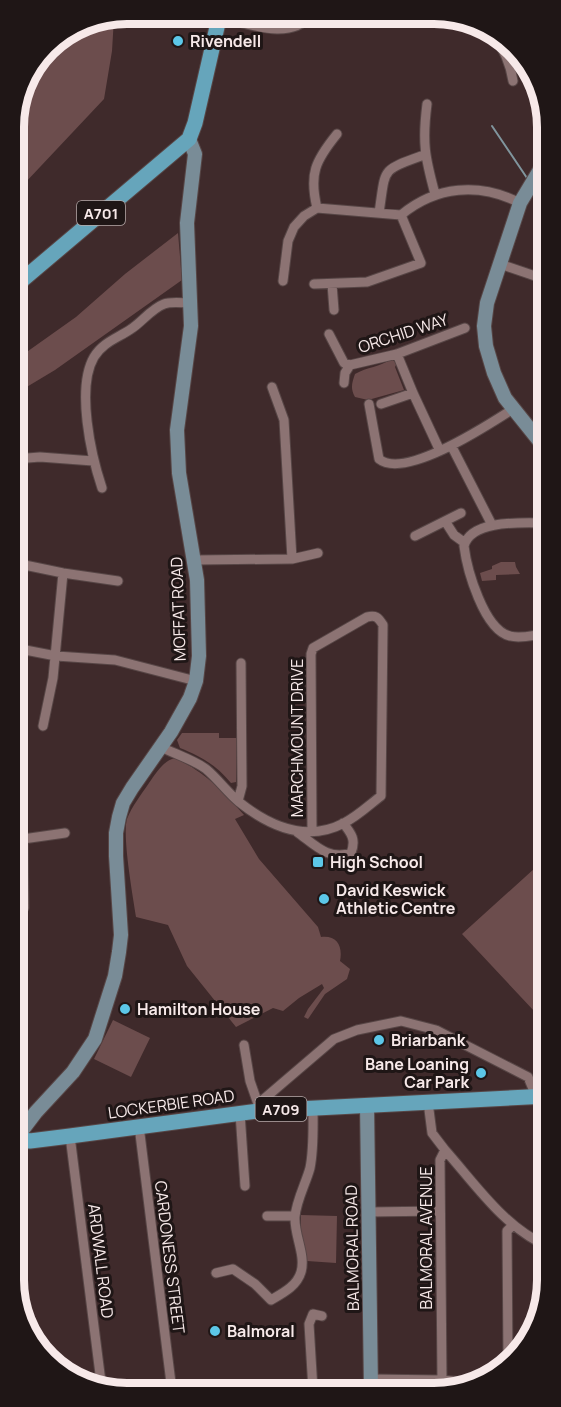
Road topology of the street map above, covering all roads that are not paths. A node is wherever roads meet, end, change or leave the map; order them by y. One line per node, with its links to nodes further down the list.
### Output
1 (218, 24): 10 (main road)
2 (253, 24): 3 (street)
3 (300, 24)
4 (505, 52): 6 (street)
5 (515, 64): 6 (street)
6 (510, 65): 7 (street)
7 (513, 81)
8 (427, 104): 11 (street)
9 (337, 134): 15 (street)
10 (189, 139): 20 (main road, A701); 24 (street, MOFFAT ROAD)
11 (424, 154): 13 (street); 16 (street)
12 (537, 175): 14 (street)
13 (435, 194): 14 (street); 17 (street)
14 (520, 203): 18 (street)
15 (317, 208): 16 (street); 21 (street)
16 (379, 213): 17 (street)
17 (400, 215): 23 (street)
18 (500, 264): 19 (street); 35 (street)
19 (537, 277)
20 (24, 278)
21 (283, 281)
22 (314, 284): 23 (street)
23 (332, 284): 25 (street)
24 (191, 303): 40 (street); 50 (street, MOFFAT ROAD)
25 (334, 310)
26 (465, 328): 28 (street, ORCHID WAY)
27 (329, 334): 29 (street, ORCHID WAY)
28 (397, 354): 29 (street, ORCHID WAY); 32 (street)
29 (350, 365): 30 (street, ORCHID WAY)
30 (344, 382)
31 (272, 387): 49 (street)
32 (412, 393): 34 (street); 38 (street)
33 (369, 404): 38 (street)
34 (381, 404)
35 (513, 409): 36 (street); 37 (street)
36 (537, 438)
37 (452, 447): 38 (street); 45 (street)
38 (440, 451)
39 (24, 457): 40 (street)
40 (93, 461): 41 (street)
41 (102, 488)
42 (461, 513): 43 (street)
43 (445, 521): 46 (street); 47 (street)
44 (537, 523): 45 (street)
45 (492, 525): 47 (street)
46 (415, 536)
47 (465, 543): 54 (street)
48 (318, 553): 49 (street)
49 (292, 559): 50 (street)
50 (195, 560): 58 (street, MOFFAT ROAD)
51 (24, 565): 52 (street)
52 (63, 573): 53 (street); 56 (street)
53 (118, 581)
54 (537, 639)
55 (24, 650): 56 (street)
56 (56, 656): 58 (street); 59 (street)
57 (241, 663): 61 (street)
58 (196, 681): 60 (street, MOFFAT ROAD)
59 (43, 726)
60 (161, 747): 61 (street); 76 (street, MOFFAT ROAD)
61 (237, 801): 64 (street)
62 (343, 824): 63 (street); 63 (street, MARCHMOUNT DRIVE); 64 (street)
63 (312, 831): 64 (street)
64 (297, 832)
65 (65, 833): 66 (street)
66 (24, 838)
67 (244, 1045): 72 (street)
68 (537, 1090): 72 (street)
69 (537, 1096): 70 (main road, LOCKERBIE ROAD / A709)
70 (428, 1102): 71 (main road, LOCKERBIE ROAD / A709); 79 (street, BALMORAL AVENUE)
71 (367, 1105): 73 (main road, LOCKERBIE ROAD / A709); 82 (street, BALMORAL ROAD)
72 (258, 1107): 73 (main road, LOCKERBIE ROAD / A709); 74 (main road, LOCKERBIE ROAD / A709)
73 (313, 1107): 84 (street)
74 (240, 1113): 75 (main road, LOCKERBIE ROAD / A709); 80 (street)
75 (139, 1126): 77 (main road, LOCKERBIE ROAD / A709); 93 (street, CARDONESS STREET)
76 (24, 1130)
77 (70, 1136): 78 (main road, LOCKERBIE ROAD / A709); 90 (street, ARDWALL ROAD)
78 (24, 1140)
79 (445, 1150): 81 (street, BALMORAL AVENUE); 85 (street)
80 (245, 1186)
81 (440, 1211): 82 (street); 91 (street, BALMORAL AVENUE)
82 (368, 1212): 95 (street, BALMORAL ROAD)
83 (267, 1216): 84 (street)
84 (295, 1216): 87 (street)
85 (512, 1226): 86 (street); 89 (street)
86 (537, 1242)
87 (216, 1274)
88 (322, 1316): 94 (street)
89 (508, 1352)
90 (101, 1380)
91 (442, 1380): 92 (street); 96 (street)
92 (454, 1381)
93 (171, 1383)
94 (313, 1383)
95 (371, 1383)
96 (399, 1383)

